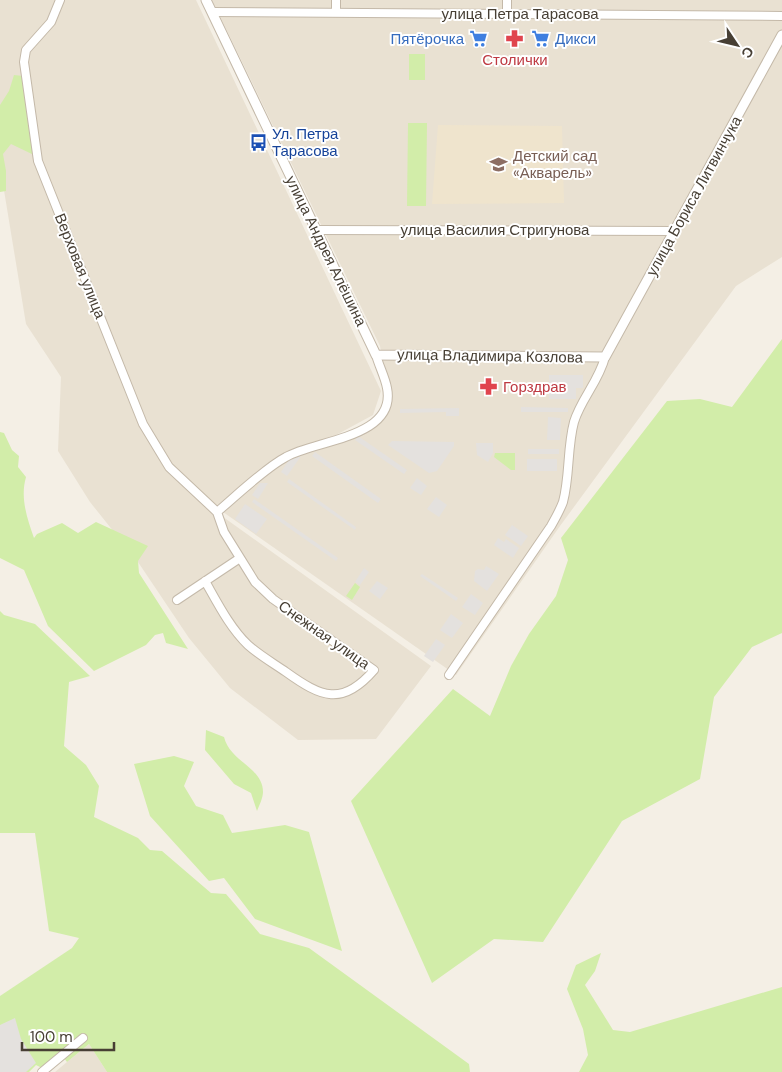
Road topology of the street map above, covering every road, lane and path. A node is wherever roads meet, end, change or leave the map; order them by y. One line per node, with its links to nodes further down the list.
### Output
1 (60, 0): 14 (street, Верховая улица)
2 (206, 0): 5 (street)
3 (336, 0): 6 (street)
4 (507, 0): 7 (street)
5 (212, 12): 6 (street, улица Петра Тарасова); 10 (street, улица Андрея Алёшина)
6 (336, 12): 7 (street, улица Петра Тарасова)
7 (507, 14): 8 (street, улица Петра Тарасова)
8 (782, 16)
9 (782, 35): 11 (street, улица Бориса Литвинчука)
10 (315, 230): 11 (street, улица Василия Стригунова); 12 (street, улица Андрея Алёшина)
11 (675, 231): 13 (street, улица Бориса Литвинчука)
12 (376, 355): 13 (street, улица Владимира Козлова); 14 (street)
13 (605, 357): 18 (street)
14 (217, 512): 15 (street, Снежная улица)
15 (240, 558): 16 (street); 16 (street, Снежная улица)
16 (205, 581): 17 (street)
17 (177, 600)
18 (449, 675)
19 (83, 1038): 20 (street)
20 (42, 1072)

